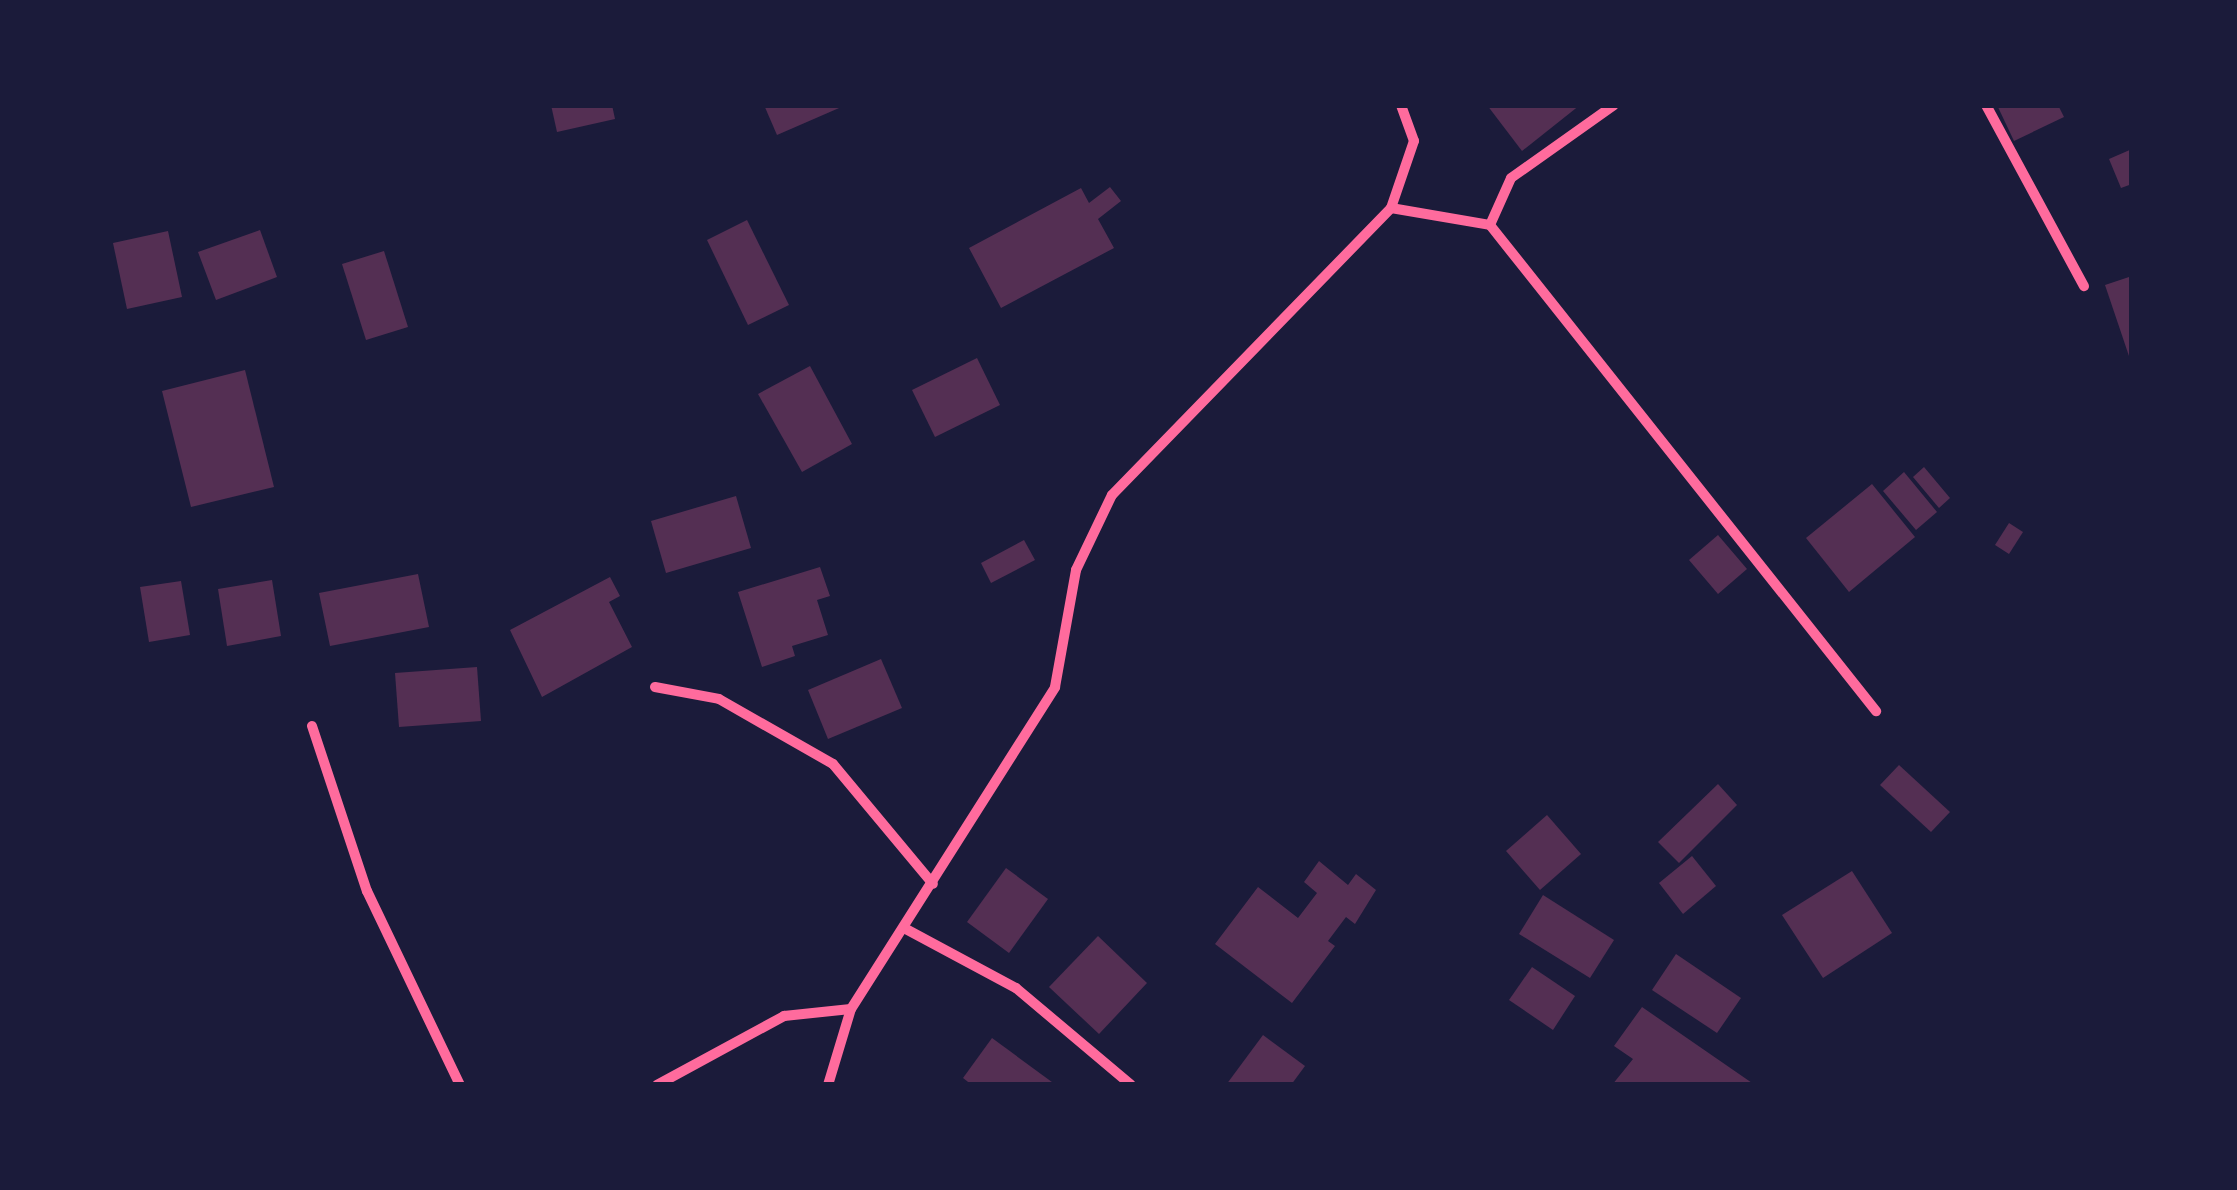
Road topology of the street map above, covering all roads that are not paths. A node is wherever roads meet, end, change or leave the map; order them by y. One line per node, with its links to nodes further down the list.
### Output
1 (1401, 105): 4 (street)
2 (1614, 105): 5 (street)
3 (1986, 105): 6 (street)
4 (1391, 208): 5 (street); 10 (street)
5 (1490, 225): 8 (street)
6 (2084, 286)
7 (655, 687): 10 (street)
8 (1876, 711)
9 (312, 726): 13 (street)
10 (933, 884): 11 (street)
11 (904, 928): 12 (street); 16 (street)
12 (851, 1009): 14 (street); 15 (street)
13 (460, 1085)
14 (657, 1085)
15 (828, 1085)
16 (1131, 1085)

